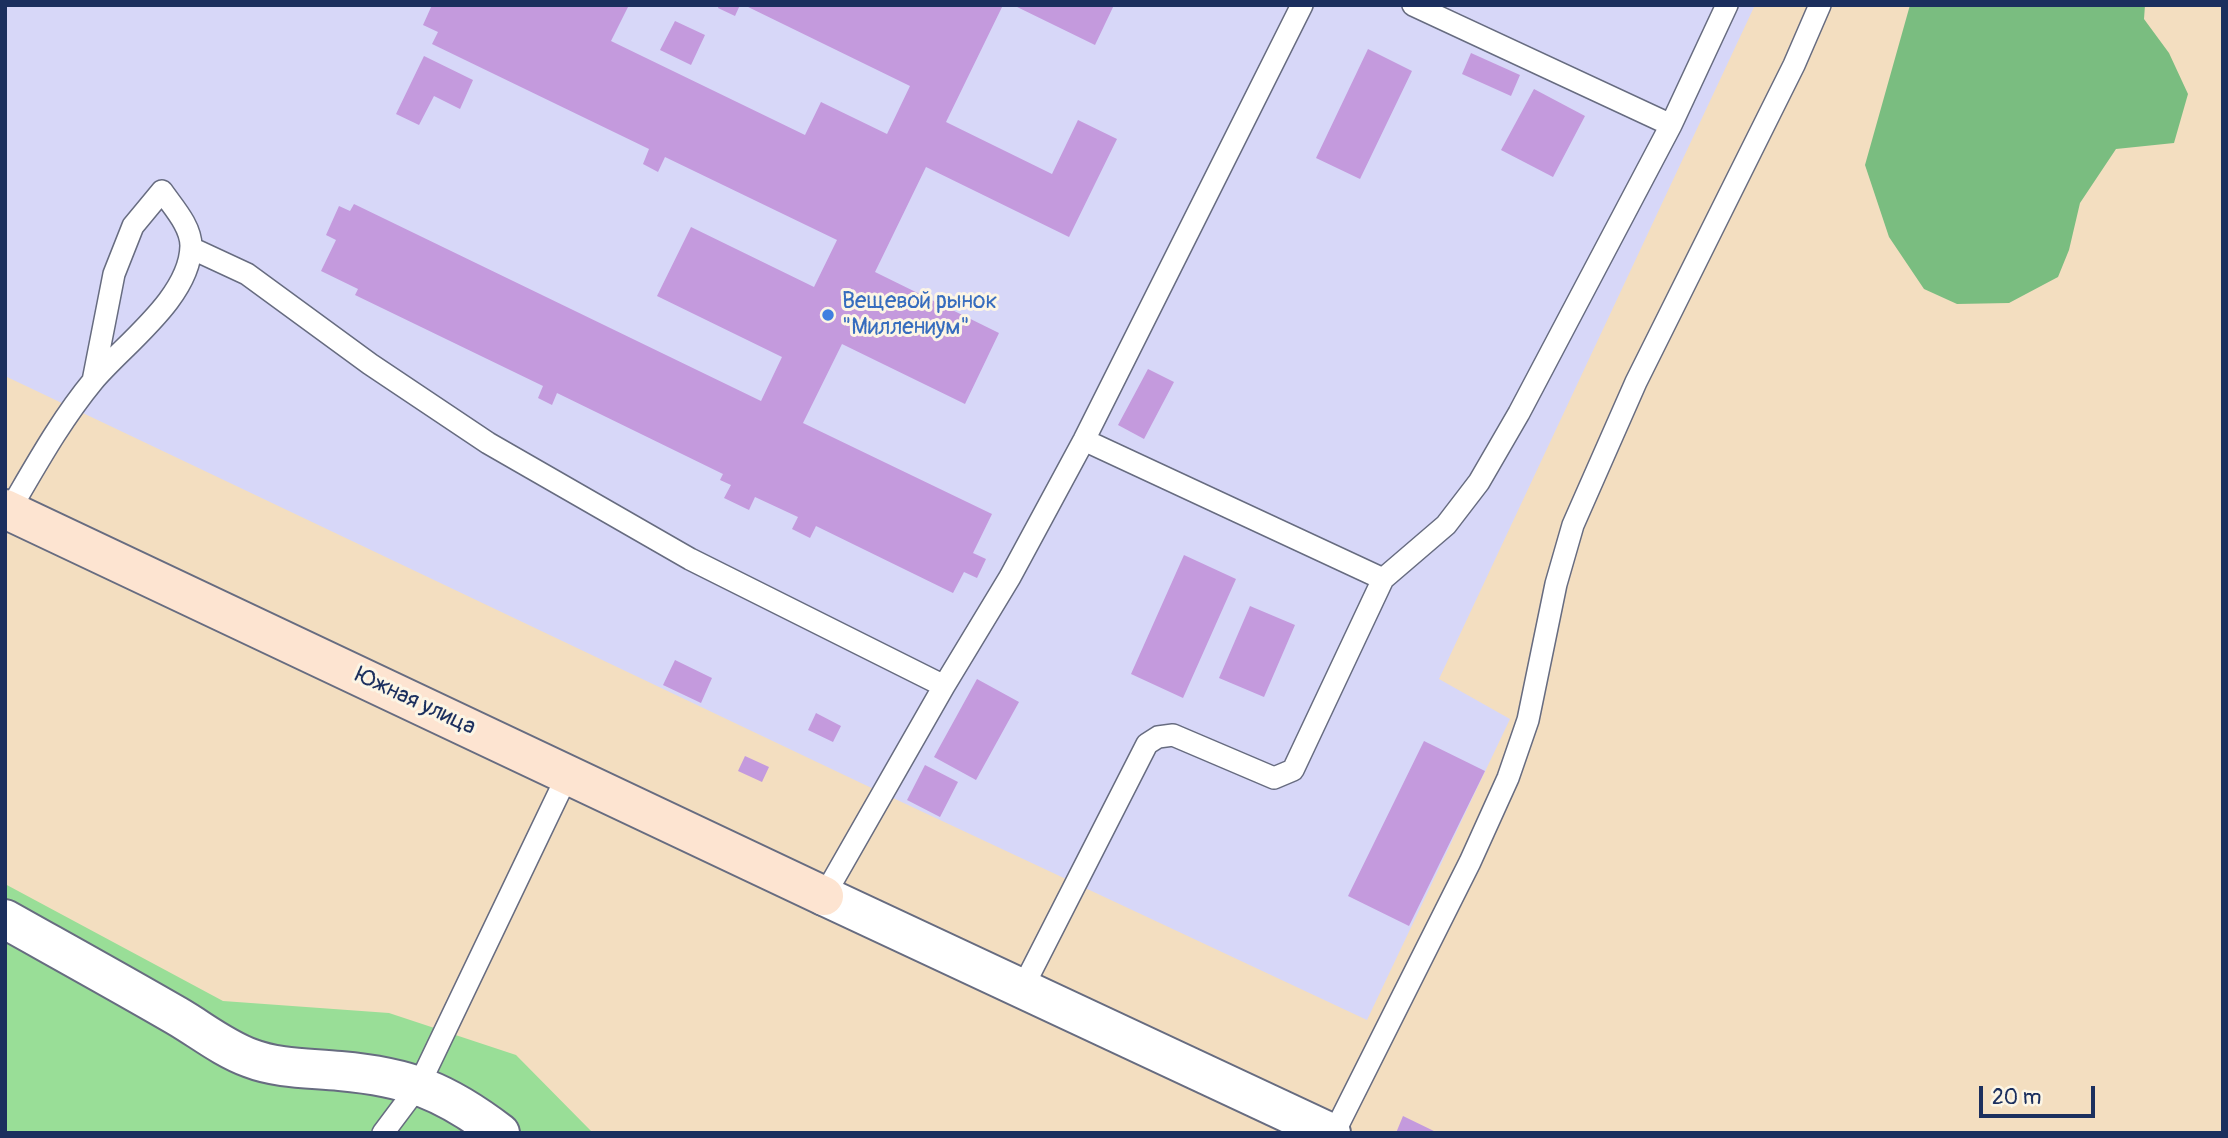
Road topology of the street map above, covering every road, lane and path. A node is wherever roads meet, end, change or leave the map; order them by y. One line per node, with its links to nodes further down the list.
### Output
1 (1302, 5): 8 (lane)
2 (1413, 5): 5 (lane)
3 (1727, 5): 5 (lane)
4 (1820, 5): 19 (lane)
5 (1671, 125): 10 (lane)
6 (191, 248): 7 (lane); 7 (lane); 11 (lane)
7 (93, 381): 9 (lane)
8 (1084, 440): 10 (lane); 11 (lane)
9 (7, 510): 12 (street, Южная улица)
10 (1383, 579): 15 (lane)
11 (944, 686): 13 (lane)
12 (568, 775): 13 (street, Южная улица); 16 (lane)
13 (824, 896): 15 (street)
14 (5, 919): 16 (street)
15 (1022, 989): 19 (street)
16 (419, 1085): 17 (lane); 18 (street)
17 (383, 1133)
18 (500, 1133)
19 (1333, 1133)

